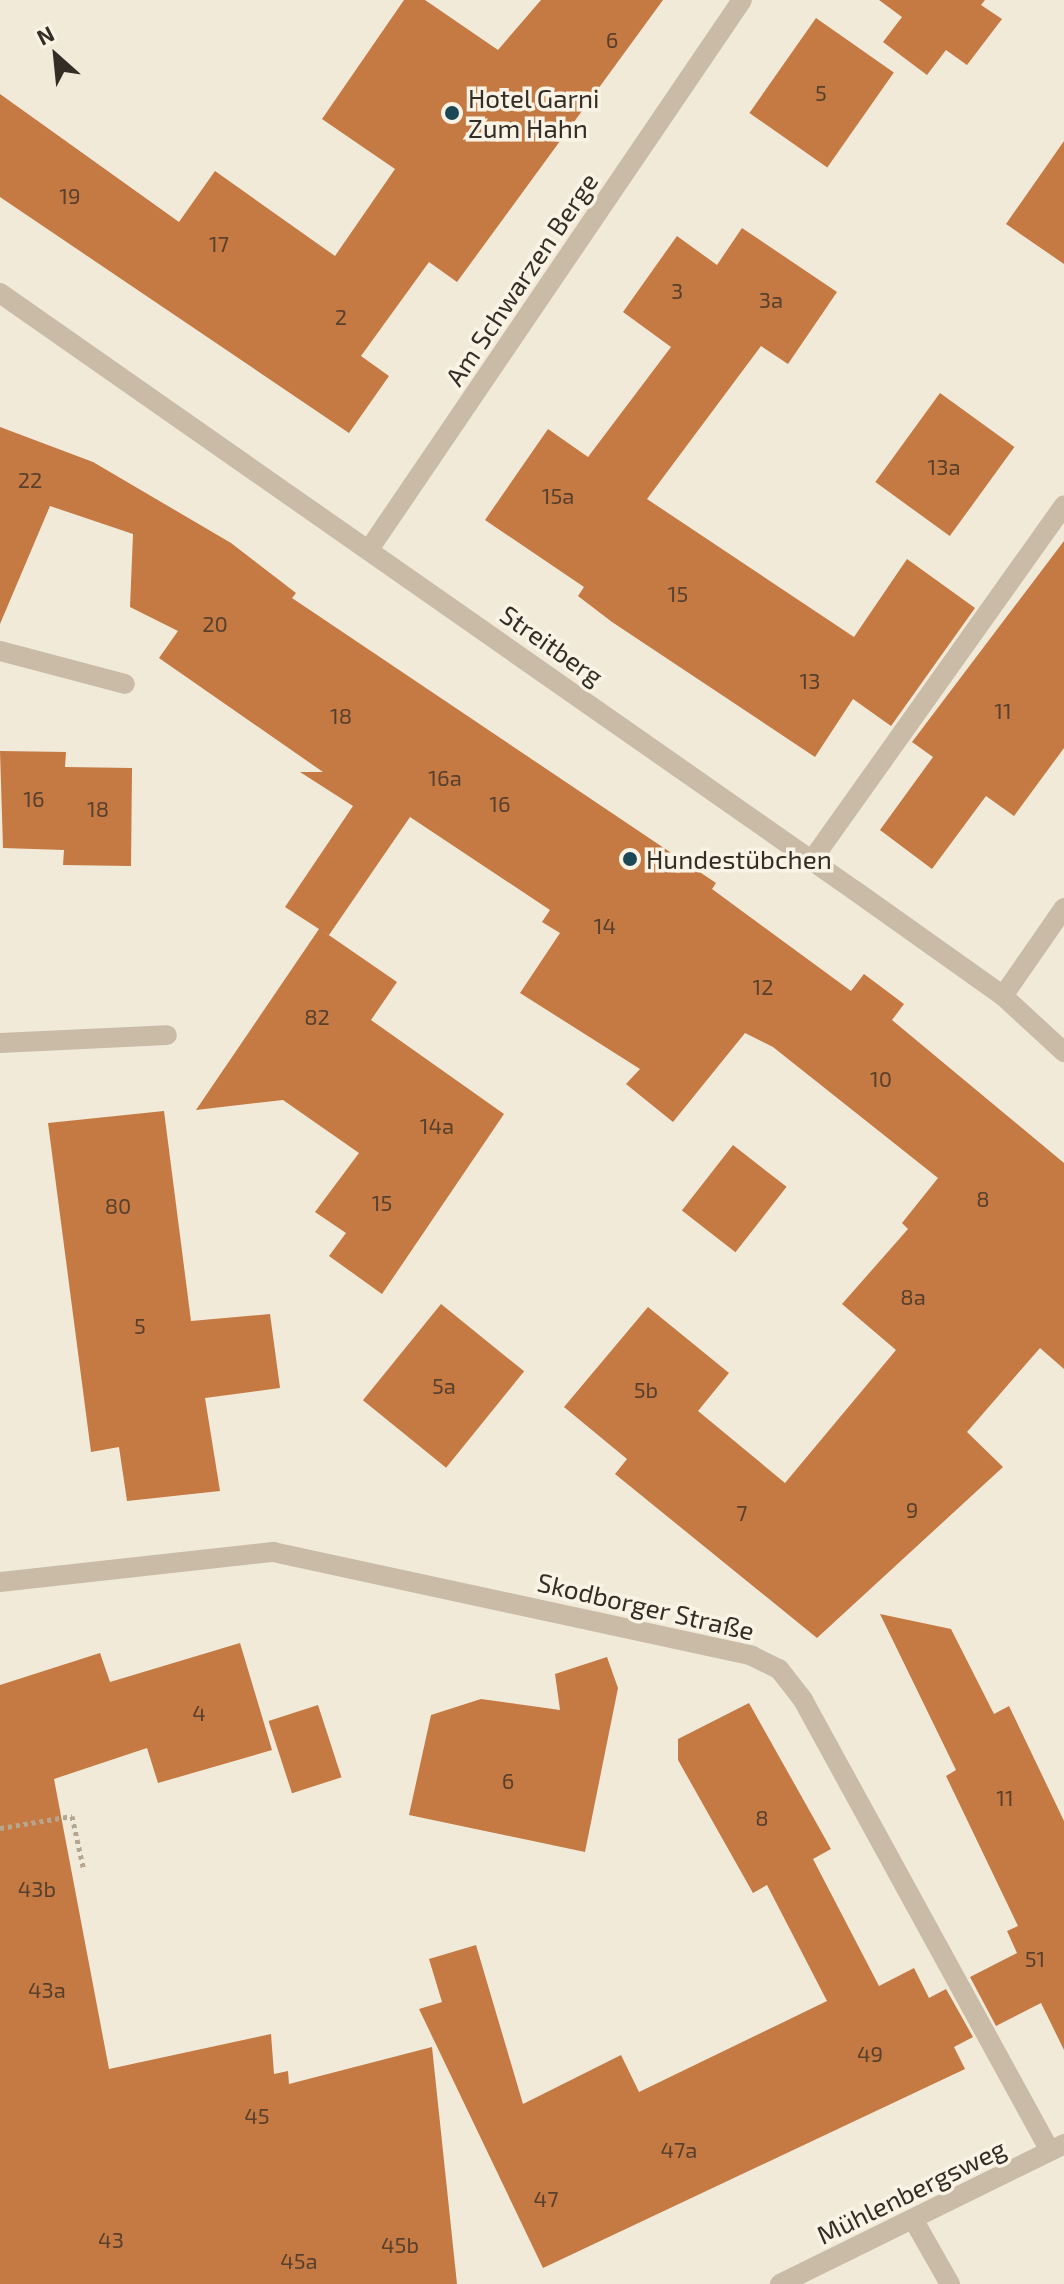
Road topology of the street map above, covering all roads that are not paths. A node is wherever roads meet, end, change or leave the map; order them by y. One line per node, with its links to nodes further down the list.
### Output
1 (742, 0): 4 (street, Am Schwarzen Berge)
2 (0, 293): 4 (street, Streitberg)
3 (1064, 505): 7 (street)
4 (370, 548): 7 (street, Streitberg)
5 (0, 651): 6 (street)
6 (125, 684)
7 (812, 860): 9 (street, Streitberg)
8 (1064, 908): 9 (street)
9 (1003, 996): 12 (street, Streitberg)
10 (167, 1035): 11 (street)
11 (0, 1043)
12 (1064, 1052)
13 (0, 1582): 14 (street, Skodborger Straße)
14 (1057, 2148): 15 (street, Mühlenbergsweg)
15 (913, 2219): 16 (street, Mühlenbergsweg); 17 (street)
16 (780, 2284)
17 (950, 2284)

